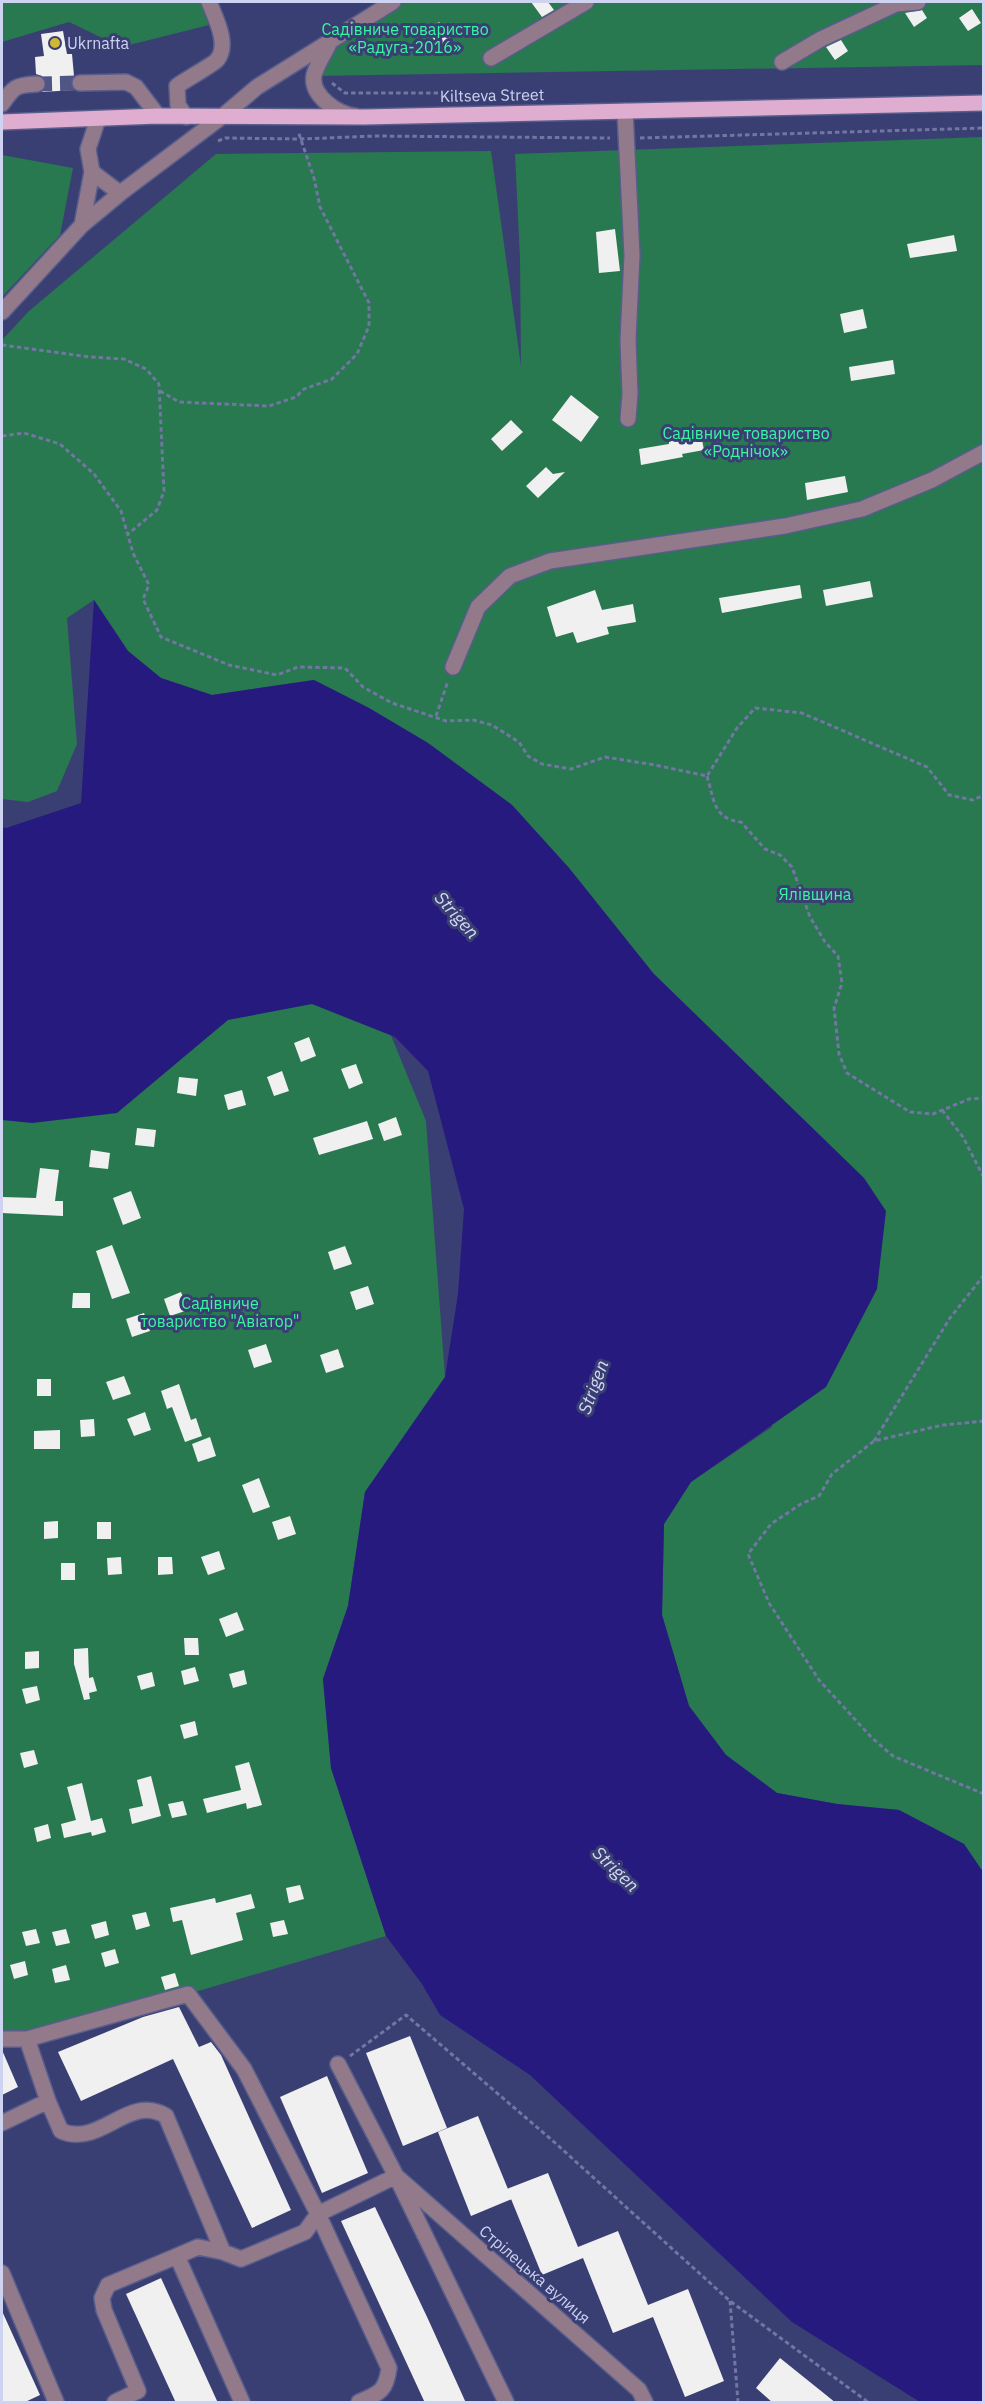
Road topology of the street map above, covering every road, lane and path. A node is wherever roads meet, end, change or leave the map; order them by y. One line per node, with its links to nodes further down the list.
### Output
1 (209, 2): 18 (street)
2 (393, 2): 5 (street)
3 (586, 2): 6 (street)
4 (918, 2): 7 (street)
5 (331, 40): 15 (street); 19 (street)
6 (491, 58)
7 (782, 62)
8 (328, 79): 11 (path)
9 (80, 83): 16 (street)
10 (37, 84): 13 (street)
11 (492, 93)
12 (984, 103): 14 (main road, Kiltseva Street)
13 (2, 104)
14 (625, 111): 19 (main road, Kiltseva Street); 23 (street)
15 (224, 115): 17 (main road, Kiltseva Street); 18 (main road, Kiltseva Street); 27 (street)
16 (158, 116): 18 (main road, Kiltseva Street); 20 (main road, Kiltseva Street)
17 (293, 116): 19 (main road, Kiltseva Street); 24 (path)
18 (186, 117)
19 (364, 117)
20 (98, 119): 21 (main road, Kiltseva Street); 26 (street)
21 (2, 122)
22 (984, 128): 23 (path)
23 (628, 138): 24 (path); 32 (street)
24 (301, 139): 25 (path); 31 (path)
25 (214, 143)
26 (92, 172): 27 (street); 28 (street)
27 (123, 191): 28 (street)
28 (82, 225): 29 (street)
29 (2, 312)
30 (2, 345): 31 (path)
31 (160, 391): 35 (path)
32 (628, 419)
33 (2, 436): 35 (path)
34 (984, 452): 36 (street)
35 (128, 534): 37 (path)
36 (453, 668): 37 (path)
37 (436, 716): 38 (path)
38 (707, 776): 39 (path); 41 (path)
39 (984, 795)
40 (984, 1098): 41 (path)
41 (942, 1110): 42 (path)
42 (984, 1178)
43 (984, 1275): 45 (path)
44 (984, 1421): 45 (path)
45 (874, 1441): 46 (path)
46 (984, 1794)
47 (2, 2038): 48 (street)
48 (27, 2039): 50 (street); 53 (street)
49 (338, 2064): 52 (street); 57 (path)
50 (48, 2101): 51 (street); 54 (street)
51 (2, 2123)
52 (396, 2176): 53 (street); 63 (street); 64 (street, Стрілецька вулиця)
53 (318, 2214): 54 (street); 62 (street)
54 (223, 2252): 55 (street)
55 (177, 2256): 58 (street); 61 (street)
56 (2, 2273): 59 (street)
57 (730, 2301): 65 (path); 66 (path)
58 (141, 2397): 60 (street)
59 (56, 2403)
60 (115, 2403)
61 (242, 2403)
62 (359, 2403)
63 (506, 2403)
64 (645, 2403)
65 (738, 2403)
66 (868, 2403)

